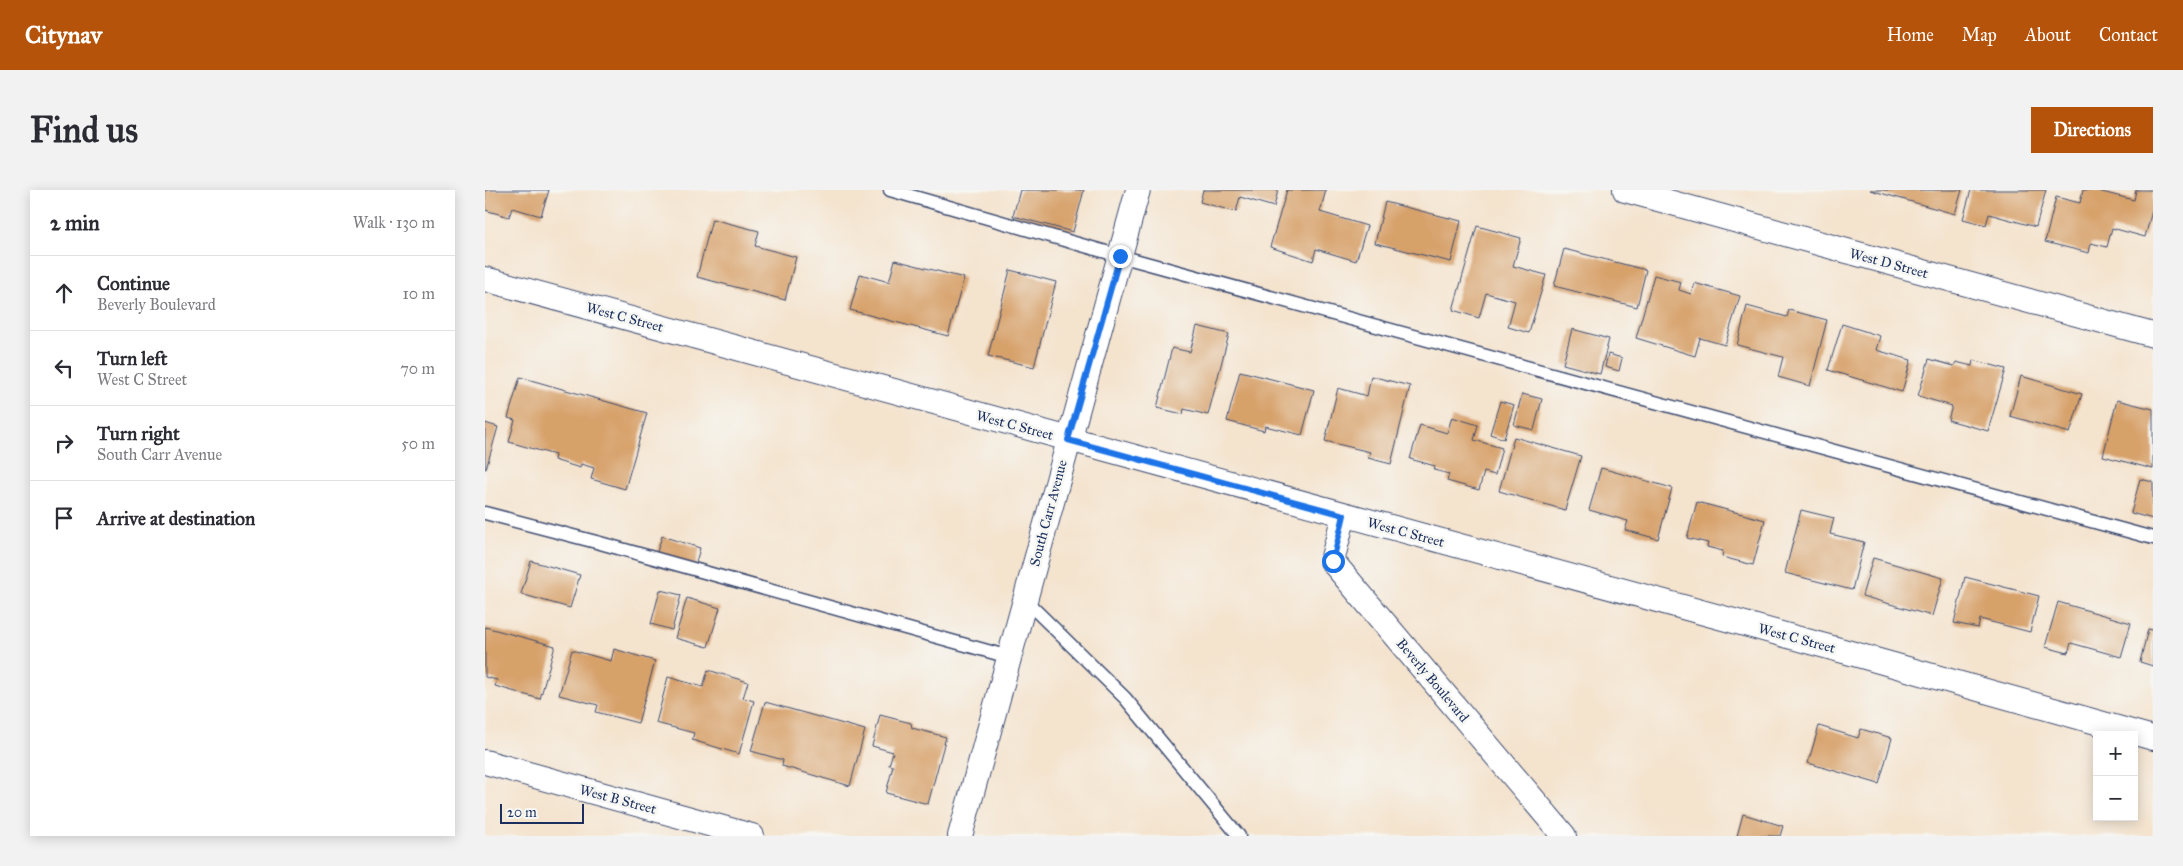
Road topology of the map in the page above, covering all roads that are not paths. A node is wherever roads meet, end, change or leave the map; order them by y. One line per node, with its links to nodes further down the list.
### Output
1 (890, 190): 4 (lane)
2 (1138, 190): 4 (street, South Carr Avenue)
3 (1625, 190): 6 (street, West D Street)
4 (1120, 256): 7 (street, South Carr Avenue); 10 (lane)
5 (485, 279): 7 (street, West C Street)
6 (2153, 335)
7 (1068, 440): 9 (street, West C Street); 11 (street, South Carr Avenue)
8 (485, 512): 12 (lane)
9 (1344, 515): 13 (street, West C Street); 18 (street, Beverly Boulevard)
10 (2153, 538)
11 (1024, 599): 12 (street, South Carr Avenue); 17 (lane)
12 (1009, 657): 16 (street, South Carr Avenue)
13 (2153, 738)
14 (485, 762): 15 (street, West B Street)
15 (752, 836)
16 (960, 836)
17 (1239, 836)
18 (1564, 836)

